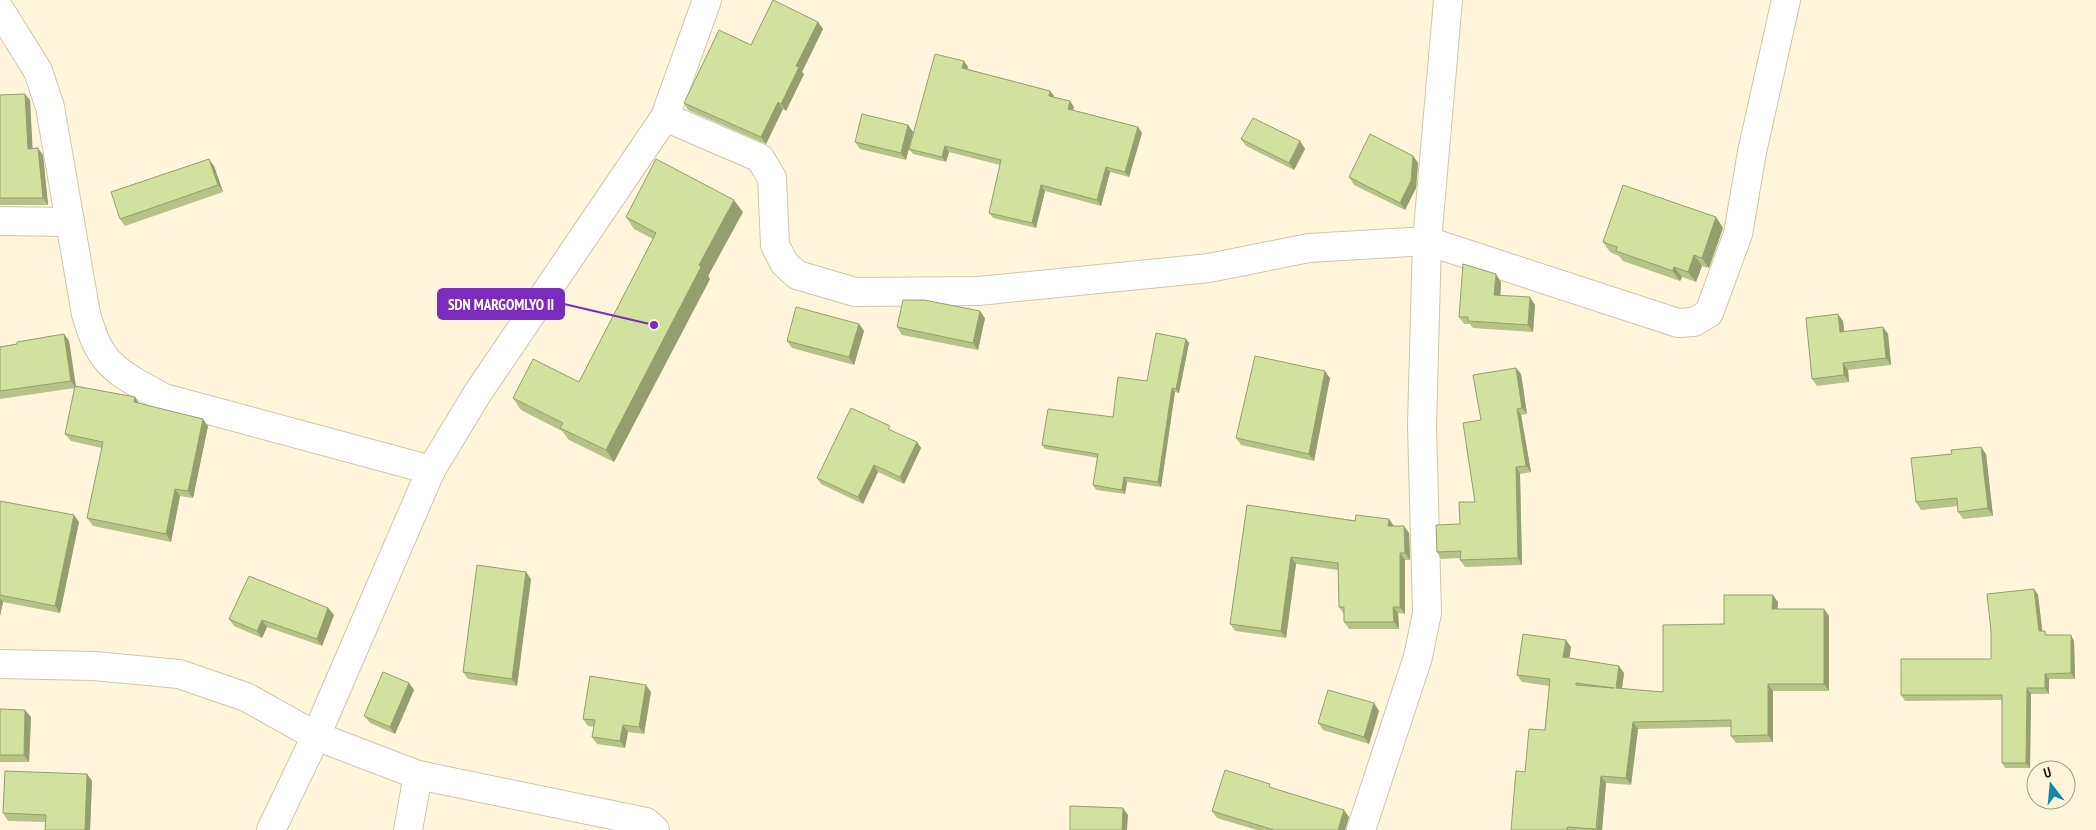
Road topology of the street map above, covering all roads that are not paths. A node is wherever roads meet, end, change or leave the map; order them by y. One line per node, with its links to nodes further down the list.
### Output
1 (707, 0): 5 (street)
2 (1448, 0): 8 (street)
3 (1786, 0): 8 (street)
4 (0, 10): 7 (street)
5 (665, 117): 8 (street); 9 (street)
6 (0, 221): 7 (street)
7 (70, 222): 9 (street)
8 (1427, 241): 16 (street)
9 (431, 470): 11 (street)
10 (0, 664): 11 (street)
11 (316, 736): 12 (street); 14 (street)
12 (418, 775): 13 (street); 15 (street)
13 (649, 827)
14 (271, 830)
15 (408, 830)
16 (1361, 830)

